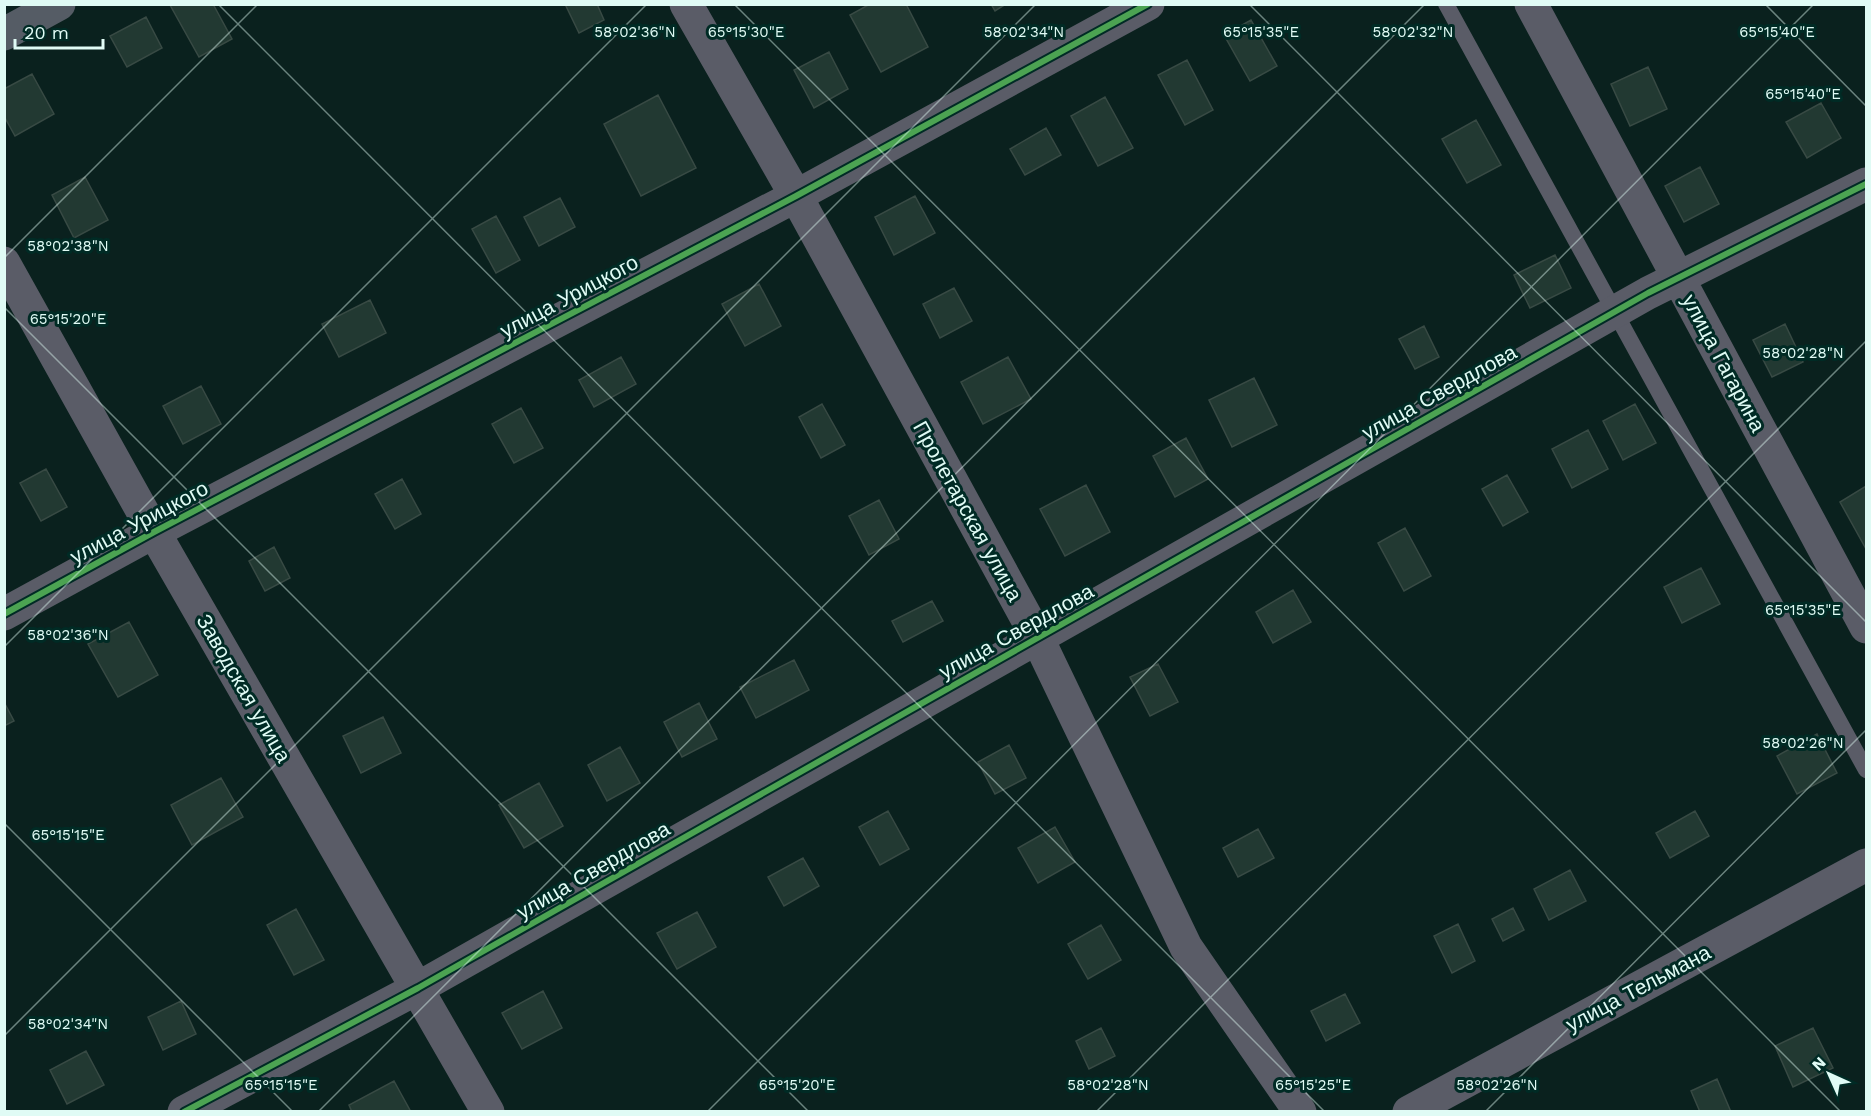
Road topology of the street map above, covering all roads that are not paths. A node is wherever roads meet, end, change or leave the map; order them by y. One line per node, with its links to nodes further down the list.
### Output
1 (59, 4): 6 (main road)
2 (686, 4): 8 (street, Пролетарская улица)
3 (1148, 4): 8 (street, улица Урицкого)
4 (1446, 4): 11 (lane)
5 (1531, 4): 10 (street, улица Гагарина)
6 (4, 34)
7 (1866, 184): 10 (street, улица Свердлова)
8 (796, 196): 12 (street, улица Урицкого); 15 (street, Пролетарская улица)
9 (4, 263): 12 (street, Заводская улица)
10 (1678, 277): 11 (street, улица Свердлова); 14 (street, улица Гагарина)
11 (1616, 312): 15 (street, улица Свердлова); 16 (lane)
12 (154, 532): 13 (street, улица Урицкого); 18 (street, Заводская улица)
13 (4, 614)
14 (1866, 627)
15 (1036, 638): 18 (street, улица Свердлова); 21 (street, Пролетарская улица)
16 (1866, 770)
17 (1866, 865): 22 (street, улица Тельмана)
18 (418, 988): 19 (street, улица Свердлова); 20 (street, Заводская улица)
19 (184, 1112)
20 (488, 1112)
21 (1300, 1112)
22 (1409, 1112)

